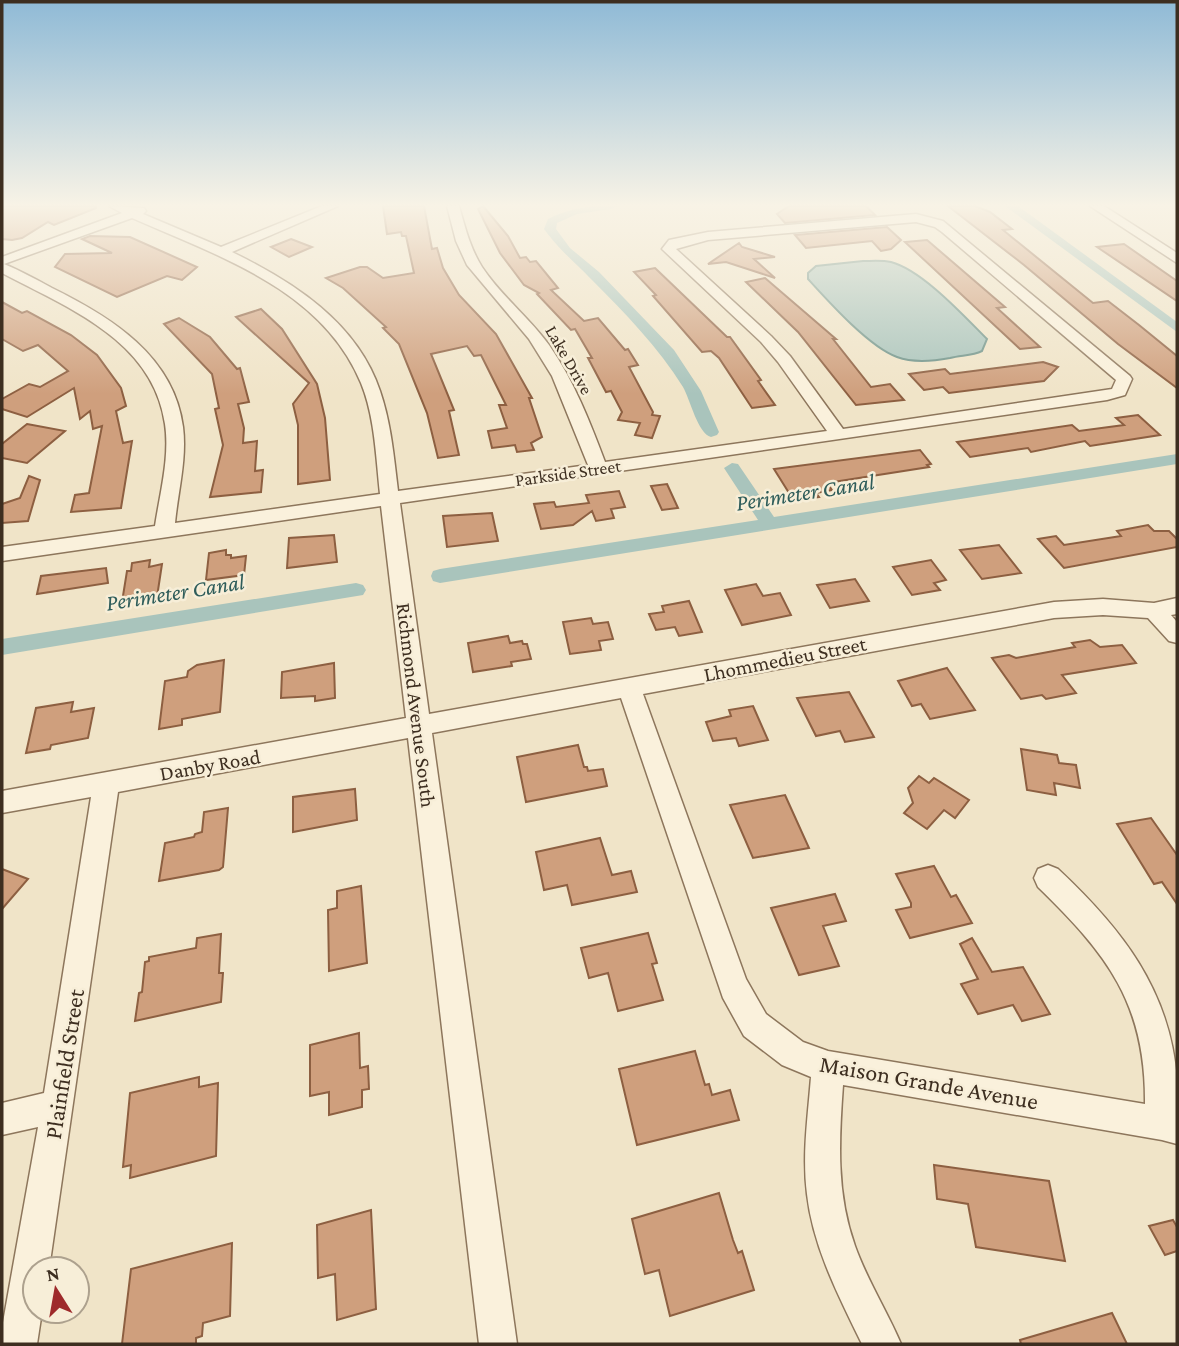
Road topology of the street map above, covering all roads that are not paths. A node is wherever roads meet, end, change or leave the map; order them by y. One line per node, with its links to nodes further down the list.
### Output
1 (3, 269): 9 (street)
2 (256, 269): 8 (street, Richmond Avenue South)
3 (477, 269): 7 (street, Lake Drive)
4 (692, 269): 6 (street, Parkside Street)
5 (993, 269): 6 (street, Parkside Street)
6 (838, 434): 7 (street, Parkside Street)
7 (599, 469): 8 (street, Parkside Street)
8 (389, 499): 9 (street, Parkside Street); 15 (street, Richmond Avenue South)
9 (164, 531): 10 (street, Parkside Street)
10 (2, 554)
11 (1177, 606): 12 (street, Lhommedieu Street)
12 (1154, 611): 13 (street); 14 (street, Lhommedieu Street)
13 (1177, 635)
14 (630, 689): 15 (street, Lhommedieu Street); 19 (street, Maison Grande Avenue)
15 (418, 728): 16 (street, Danby Road); 24 (street, Richmond Avenue South)
16 (106, 784): 17 (street, Danby Road); 20 (street, Plainfield Street)
17 (2, 802)
18 (1048, 878): 22 (street)
19 (828, 1067): 22 (street, Maison Grande Avenue); 25 (street)
20 (58, 1106): 21 (street); 23 (street, Plainfield Street)
21 (2, 1119)
22 (1170, 1126)
23 (18, 1344)
24 (498, 1344)
25 (882, 1344)

